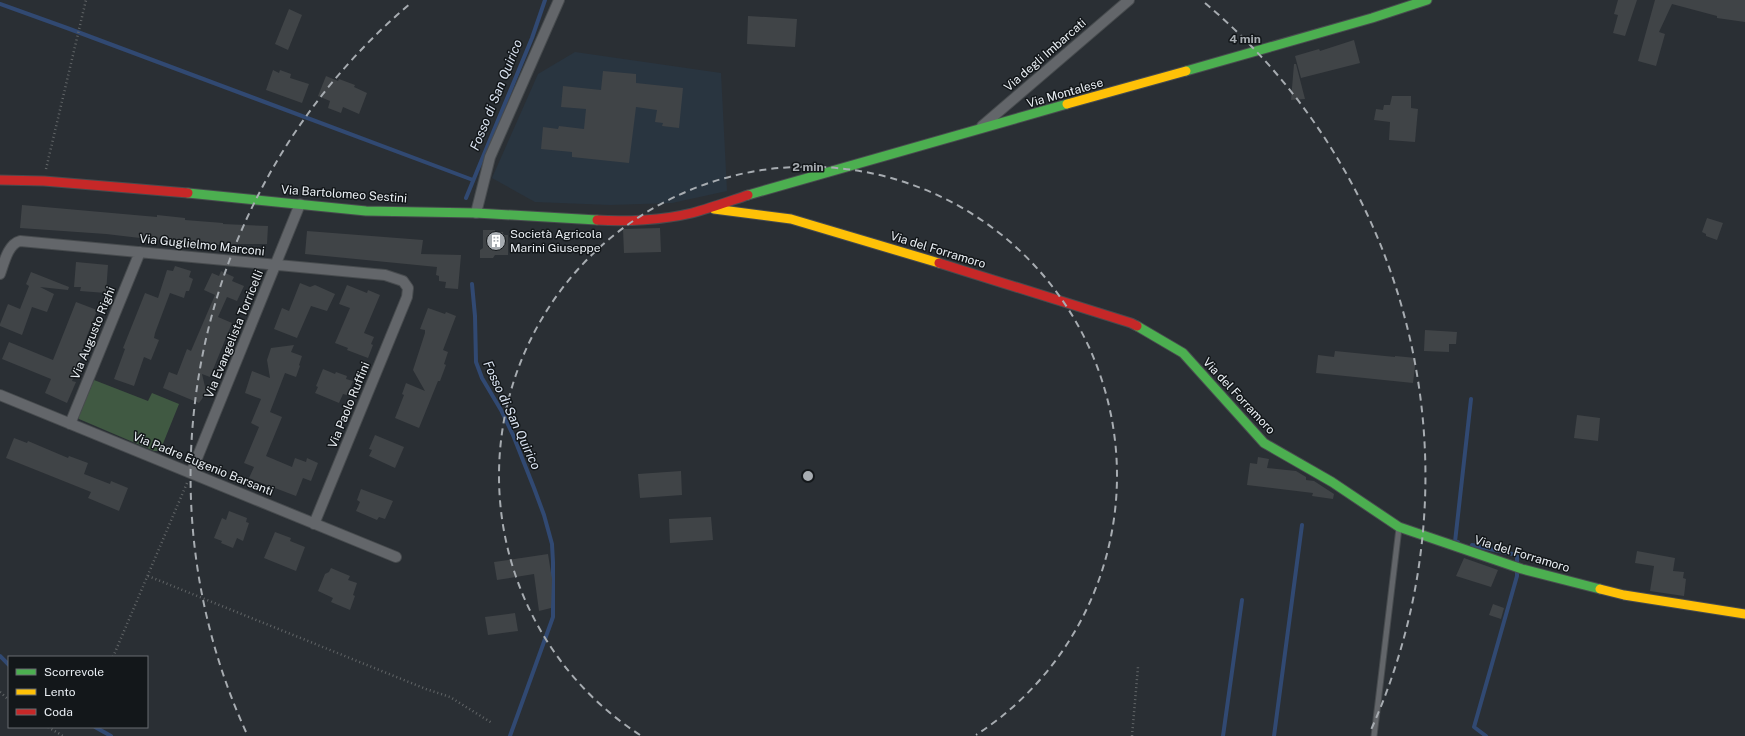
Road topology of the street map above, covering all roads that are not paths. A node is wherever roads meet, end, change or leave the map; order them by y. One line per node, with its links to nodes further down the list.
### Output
1 (559, 0): 8 (street)
2 (1129, 0): 4 (street, Via degli Imbarcati)
3 (1427, 0): 4 (main road, Via Montalese)
4 (978, 130): 7 (main road, Via Montalese)
5 (0, 180): 6 (main road, Via Bartolomeo Sestini)
6 (300, 204): 8 (main road, Via Bartolomeo Sestini); 10 (street, Via Evangelista Torricelli)
7 (709, 208): 8 (main road, Via Bartolomeo Sestini); 17 (main road, Via del Forramoro)
8 (476, 213)
9 (140, 252): 10 (street, Via Guglielmo Marconi); 11 (street, Via Guglielmo Marconi); 14 (street, Via Augusto Righi)
10 (276, 266): 12 (street, Via Guglielmo Marconi); 15 (street, Via Evangelista Torricelli)
11 (0, 274)
12 (407, 296): 16 (street, Via Paolo Ruffini)
13 (0, 395): 14 (street, Via Padre Eugenio Barsanti)
14 (70, 424): 15 (street, Via Padre Eugenio Barsanti)
15 (191, 473): 16 (street, Via Padre Eugenio Barsanti)
16 (314, 524): 18 (street, Via Padre Eugenio Barsanti)
17 (1399, 527): 19 (main road, Via del Forramoro); 20 (lane)
18 (396, 557)
19 (1745, 614)
20 (1374, 736)

